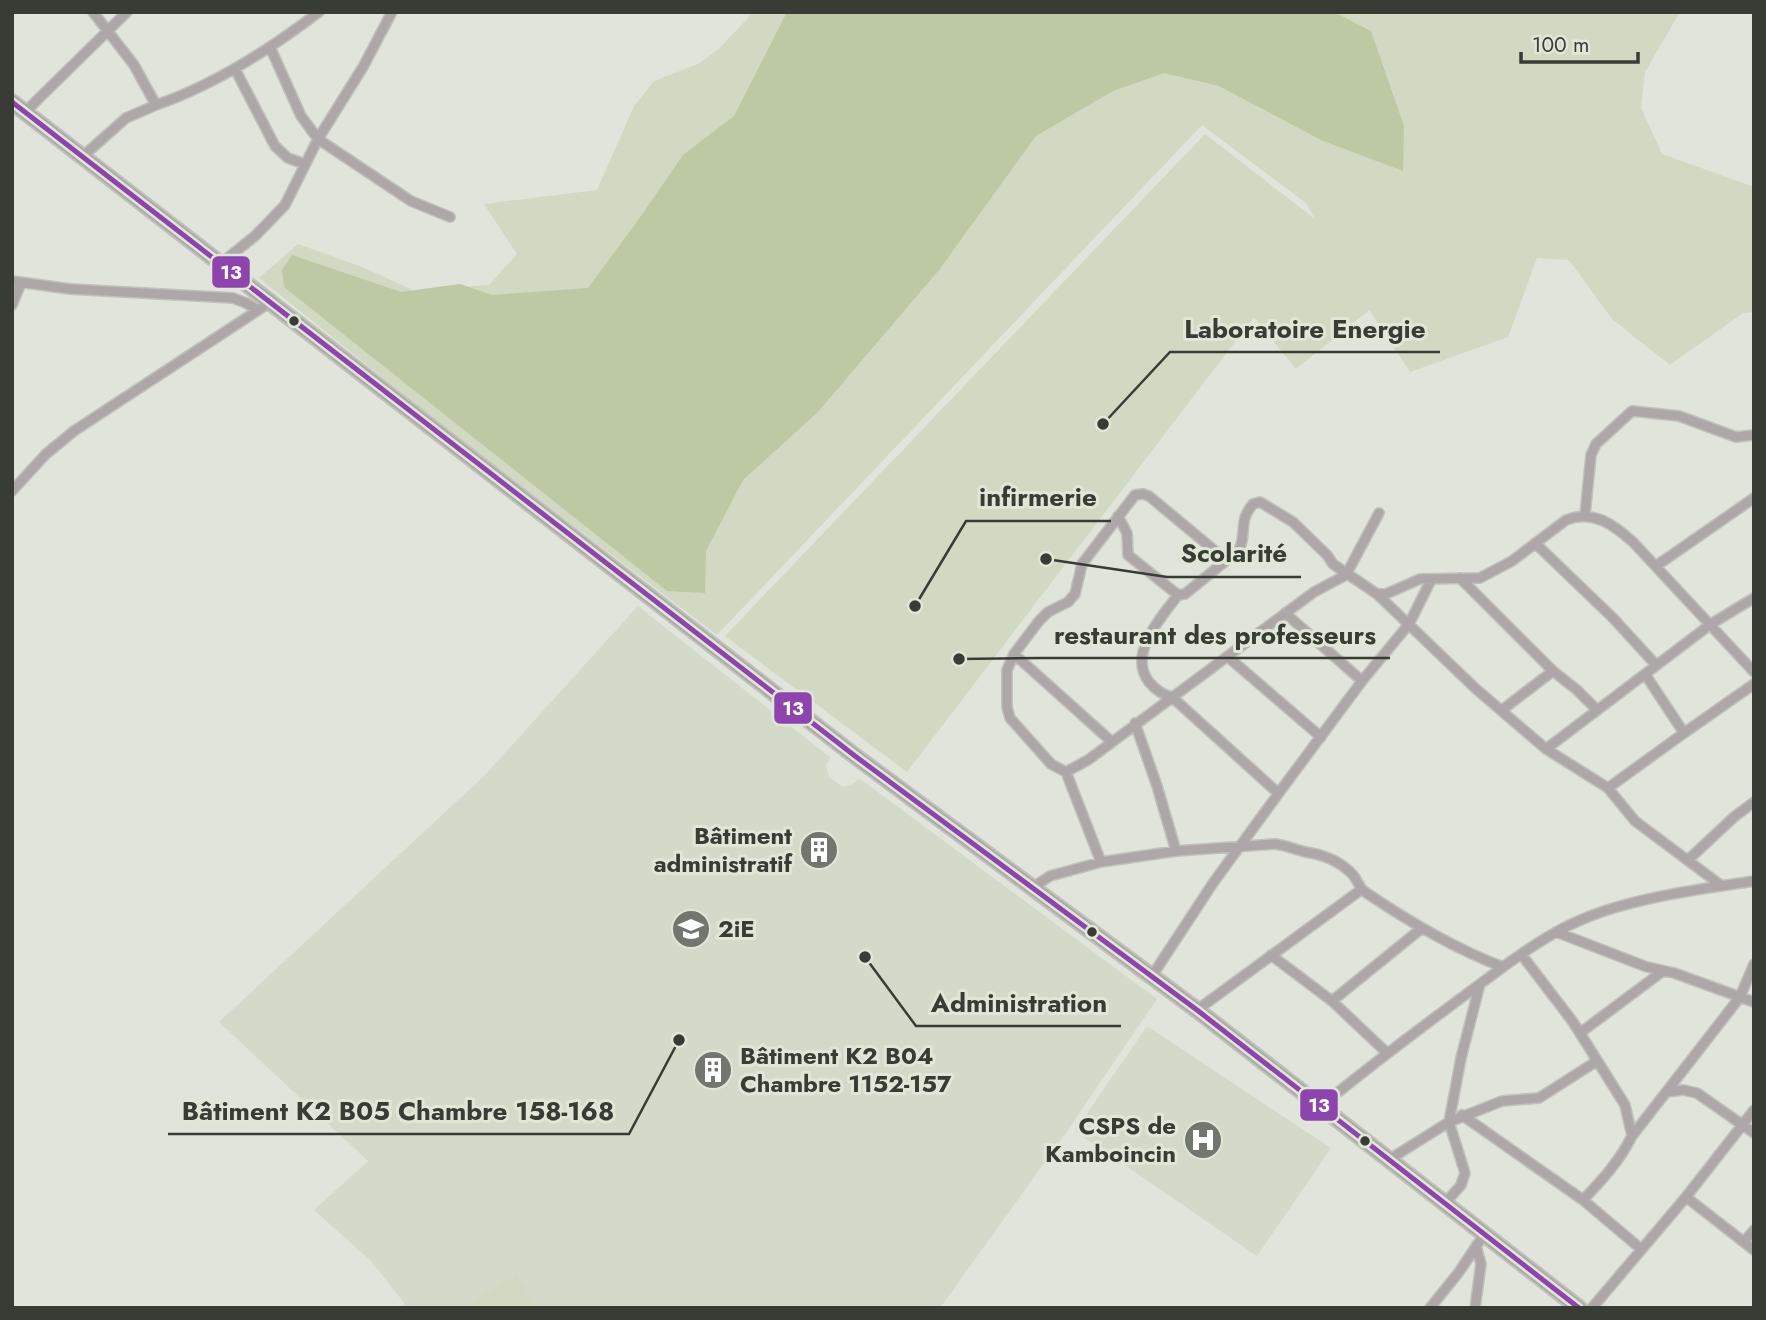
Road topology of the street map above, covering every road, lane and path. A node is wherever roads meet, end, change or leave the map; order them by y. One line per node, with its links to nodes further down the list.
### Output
1 (93, 12): 5 (street)
2 (127, 12): 5 (street)
3 (319, 12): 6 (street)
4 (392, 12): 11 (street)
5 (108, 30): 9 (street); 10 (street)
6 (270, 47): 7 (street); 11 (street)
7 (235, 69): 9 (street); 13 (street)
8 (12, 102): 10 (main road)
9 (156, 105): 12 (street)
10 (25, 112): 12 (main road)
11 (317, 139): 13 (street); 14 (street)
12 (82, 157): 15 (main road)
13 (305, 163): 15 (street)
14 (450, 216)
15 (220, 264): 18 (main road)
16 (17, 282): 17 (street); 18 (street)
17 (12, 305)
18 (264, 307): 20 (street); 63 (main road)
19 (1754, 435): 23 (street)
20 (12, 491)
21 (1754, 498): 27 (street)
22 (1379, 513): 28 (street)
23 (1585, 515): 25 (street); 27 (street)
24 (1118, 516): 26 (street); 32 (street); 37 (street)
25 (1535, 543): 29 (street); 39 (street)
26 (1226, 560): 28 (street); 32 (street)
27 (1656, 566): 36 (street)
28 (1346, 575): 31 (street); 34 (street)
29 (1460, 578): 30 (street); 40 (street)
30 (1431, 580): 31 (street); 35 (street)
31 (1377, 594): 35 (street)
32 (1178, 595): 45 (street)
33 (1754, 597): 36 (street)
34 (1285, 613): 38 (street); 43 (street)
35 (1409, 624): 43 (street); 46 (street)
36 (1711, 624): 39 (street); 41 (street)
37 (1014, 654): 51 (street); 53 (street)
38 (1228, 657): 45 (street); 50 (street)
39 (1656, 665): 42 (street)
40 (1553, 671): 46 (street); 47 (street)
41 (1754, 672)
42 (1645, 674): 47 (street); 49 (street)
43 (1362, 681): 50 (street)
44 (1754, 684): 49 (street)
45 (1172, 697): 48 (street); 55 (street)
46 (1502, 710): 52 (street)
47 (1597, 710): 52 (street)
48 (1135, 723): 51 (street); 58 (street)
49 (1684, 733): 54 (street)
50 (1321, 737): 55 (street)
51 (1112, 742): 53 (street)
52 (1546, 749): 54 (street)
53 (1066, 772): 60 (street)
54 (1608, 788): 59 (street)
55 (1278, 793): 57 (street)
56 (1754, 802): 59 (street)
57 (1241, 846): 58 (street); 64 (street); 72 (street)
58 (1176, 851): 60 (street)
59 (1688, 860): 62 (street)
60 (1101, 862): 63 (street)
61 (1754, 881): 62 (street)
62 (1722, 886): 66 (street)
63 (1032, 888): 72 (main road)
64 (1362, 890): 65 (street); 68 (street)
65 (1422, 928): 70 (street); 75 (street)
66 (1556, 932): 67 (street); 71 (street)
67 (1521, 954): 70 (street); 78 (street)
68 (1271, 955): 75 (street); 77 (street)
69 (1754, 964): 74 (street)
70 (1503, 967): 73 (street)
71 (1663, 971): 74 (street); 78 (street)
72 (1152, 976): 77 (main road)
73 (1480, 984): 79 (street); 85 (street)
74 (1740, 997): 76 (street); 81 (street)
75 (1332, 1001): 79 (street)
76 (1754, 1002)
77 (1197, 1010): 82 (main road)
78 (1580, 1034): 80 (street)
79 (1386, 1052): 82 (street)
80 (1597, 1061): 84 (street); 88 (street)
81 (1666, 1092): 86 (street); 88 (street)
82 (1320, 1107): 89 (main road)
83 (1754, 1110): 86 (street)
84 (1462, 1115): 85 (street); 91 (street)
85 (1449, 1122): 89 (street); 92 (street)
86 (1742, 1124): 87 (street); 90 (street)
87 (1754, 1133)
88 (1632, 1136): 91 (street)
89 (1390, 1159): 92 (main road)
90 (1686, 1197): 95 (street); 97 (street)
91 (1583, 1200): 97 (street)
92 (1446, 1202): 94 (main road)
93 (1754, 1230): 95 (street)
94 (1485, 1233): 96 (street); 99 (main road)
95 (1744, 1242): 98 (street)
96 (1476, 1246): 100 (street); 101 (street)
97 (1641, 1249): 103 (street)
98 (1754, 1250)
99 (1562, 1301): 102 (main road)
100 (1430, 1308)
101 (1475, 1308)
102 (1579, 1308)
103 (1592, 1308)

